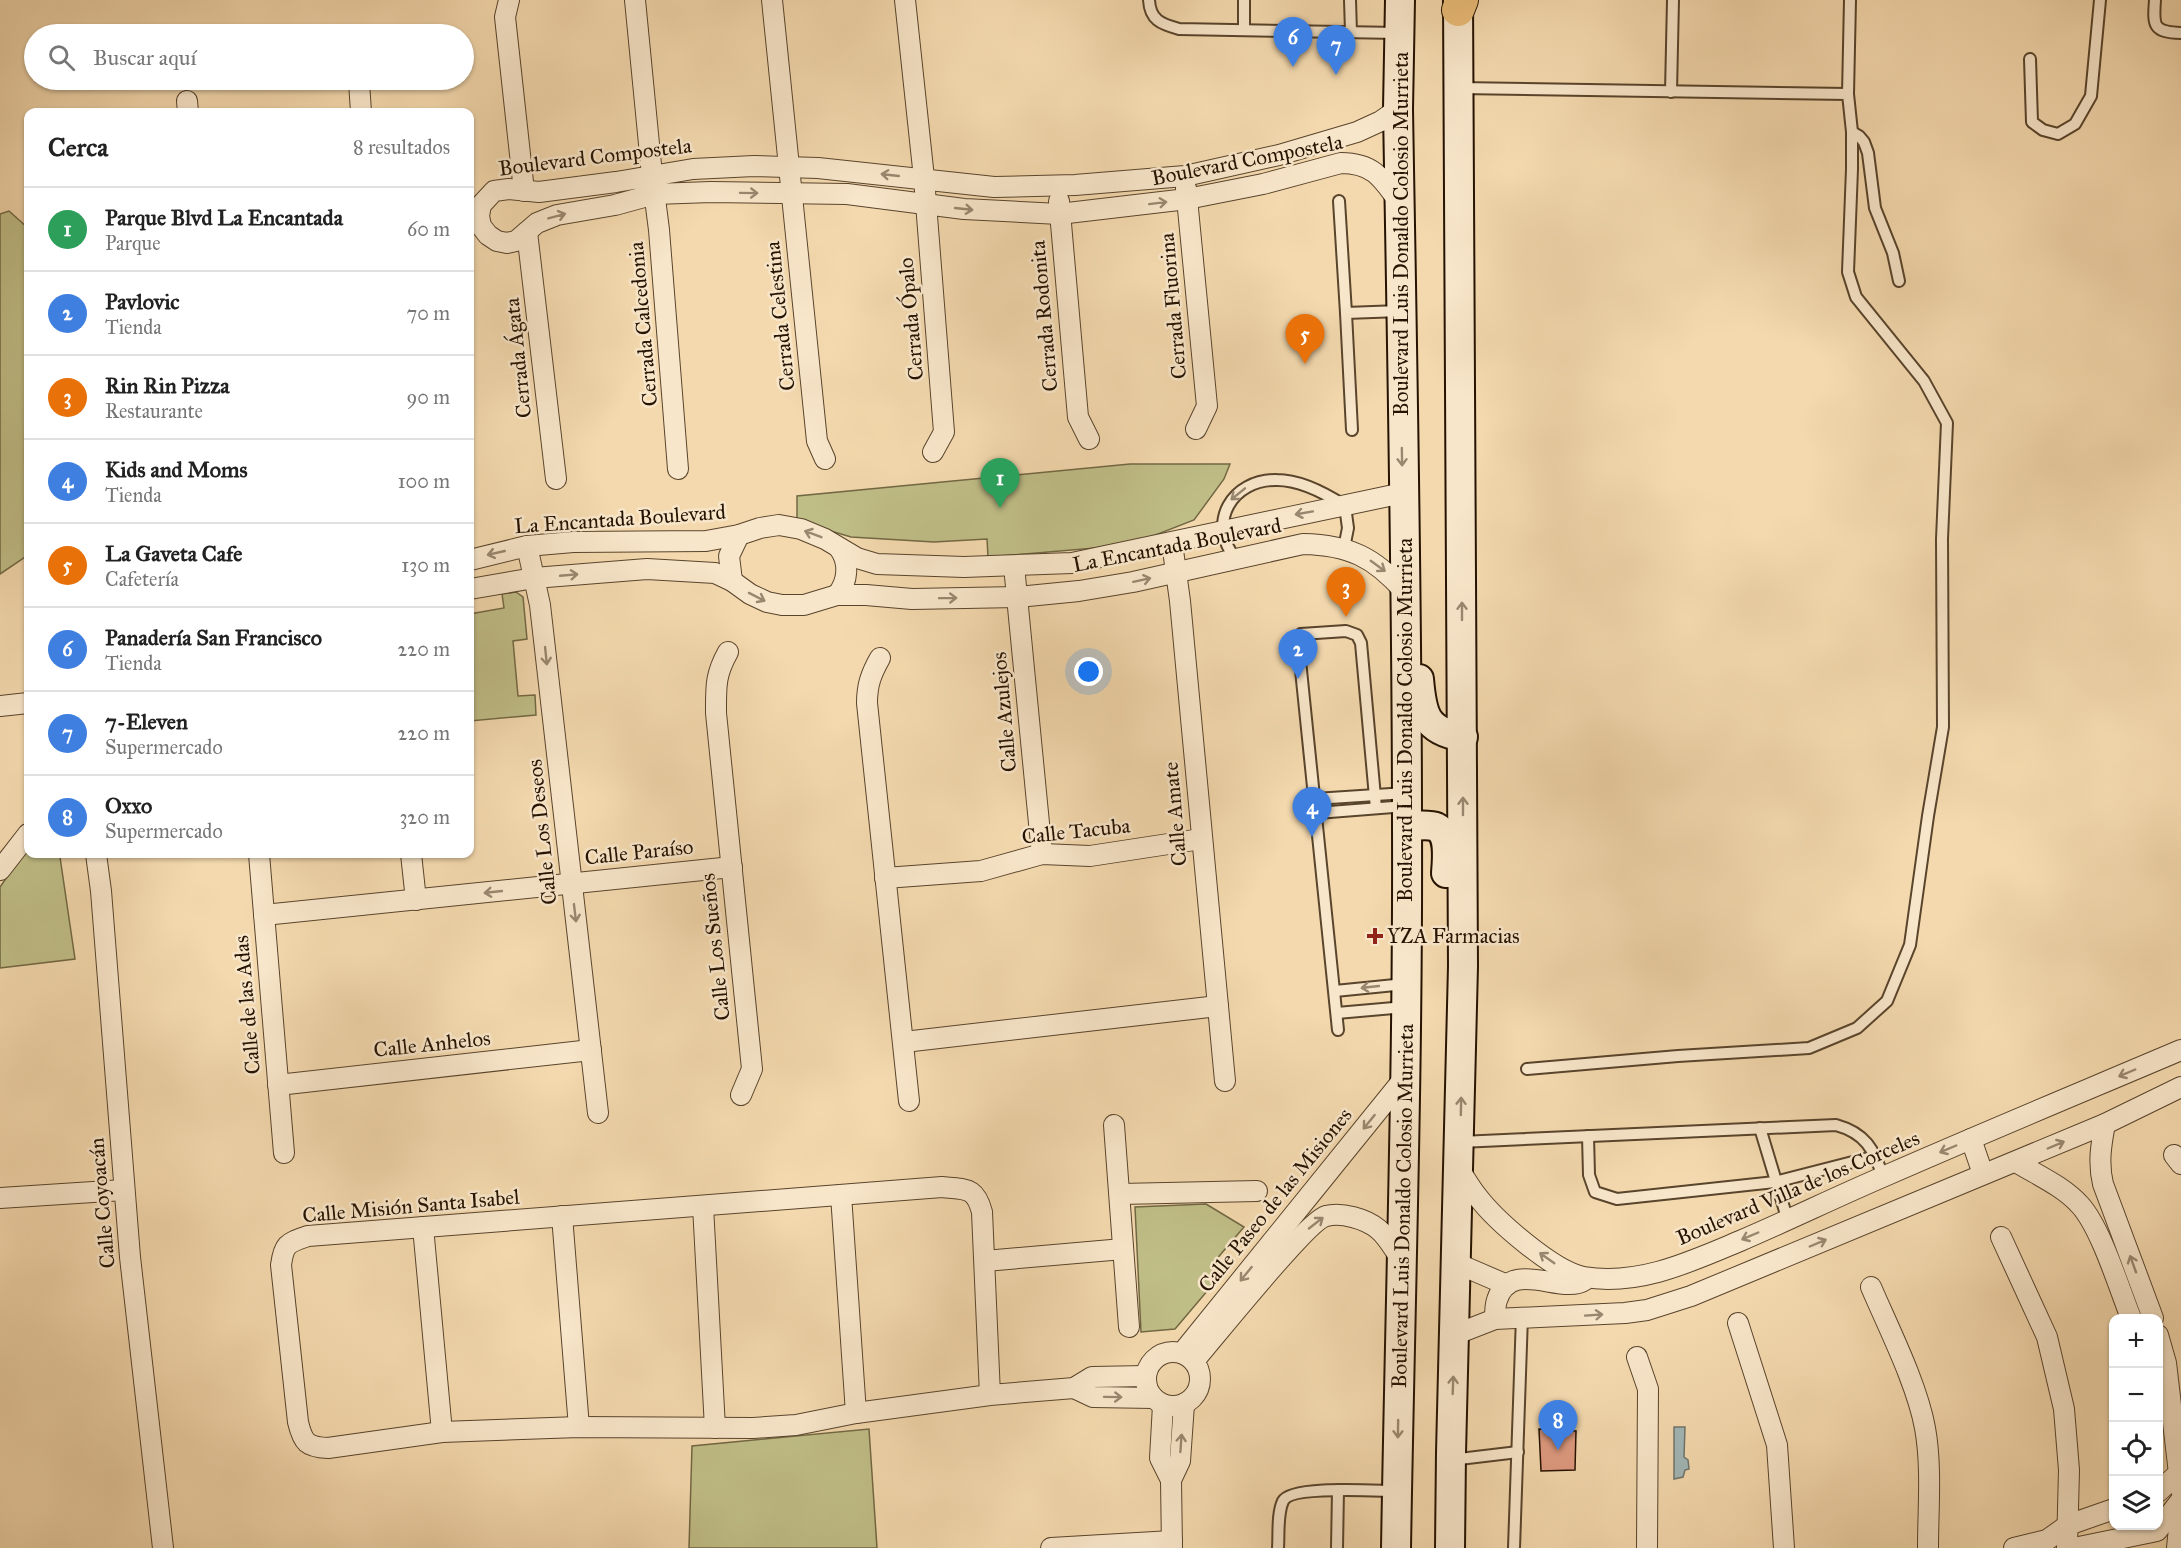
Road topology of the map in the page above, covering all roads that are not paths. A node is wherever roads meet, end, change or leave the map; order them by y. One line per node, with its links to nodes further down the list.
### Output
1 (509, 0): 33 (street)
2 (635, 0): 31 (street, Cerrada Calcedonia)
3 (772, 0): 27 (street, Cerrada Celestina)
4 (904, 0): 30 (street, Cerrada Ópalo)
5 (1149, 0): 14 (lane)
6 (1244, 0): 14 (lane)
7 (1350, 0): 15 (lane)
8 (1400, 0): 16 (main road, Boulevard Luis Donaldo Colosio Murrieta)
9 (1673, 0): 21 (lane)
10 (1850, 0): 22 (lane)
11 (2100, 0): 18 (lane)
12 (2155, 0): 17 (lane)
13 (1459, 3): 19 (main road)
14 (1244, 30): 15 (lane)
15 (1351, 32): 16 (lane)
16 (1399, 33): 24 (main road, Boulevard Luis Donaldo Colosio Murrieta)
17 (2181, 33)
18 (2030, 59)
19 (1459, 88): 21 (lane); 74 (main road, one-way to 19)
20 (360, 90): 23 (street)
21 (1671, 92): 22 (lane)
22 (1848, 93): 25 (lane)
23 (361, 108)
24 (1398, 109): 26 (street, Boulevard Compostela); 37 (main road, Boulevard Luis Donaldo Colosio Murrieta)
25 (1852, 132): 41 (lane); 101 (lane)
26 (1279, 155): 28 (street, Boulevard Compostela); 29 (street)
27 (788, 167): 30 (street, Boulevard Compostela, one-way to 27); 31 (street, Boulevard Compostela); 34 (street, Cerrada Celestina)
28 (1185, 176): 32 (street, Boulevard Compostela); 35 (street, Cerrada Fluorina)
29 (1283, 177): 35 (street, Boulevard Compostela); 37 (street, Boulevard Compostela)
30 (924, 178): 32 (street, Boulevard Compostela); 38 (street, Cerrada Ópalo)
31 (654, 185): 33 (street, Boulevard Compostela); 34 (street, Boulevard Compostela, one-way to 34); 40 (street, Boulevard Compostela, one-way to 31); 49 (street, Cerrada Calcedonia)
32 (1059, 186): 39 (street, Cerrada Rodonita)
33 (524, 191): 40 (street, Boulevard Compostela)
34 (792, 194): 38 (street, Boulevard Compostela); 48 (street, Cerrada Celestina)
35 (1187, 199): 39 (street, Boulevard Compostela, one-way to 35); 44 (street, Cerrada Fluorina)
36 (1339, 201): 43 (lane)
37 (1399, 202): 42 (main road, Boulevard Luis Donaldo Colosio Murrieta)
38 (925, 204): 39 (street, Boulevard Compostela, one-way to 39); 47 (street, Cerrada Ópalo)
39 (1059, 213): 46 (street, Cerrada Rodonita)
40 (527, 232): 50 (street, Cerrada Ágata)
41 (1899, 281)
42 (1401, 311): 43 (lane); 51 (main road, Boulevard Luis Donaldo Colosio Murrieta, one-way to 51)
43 (1346, 314): 45 (lane)
44 (1196, 429)
45 (1352, 430)
46 (1089, 439)
47 (933, 452)
48 (825, 459)
49 (678, 470)
50 (556, 479)
51 (1403, 494): 52 (street, La Encantada Boulevard); 66 (main road, Boulevard Luis Donaldo Colosio Murrieta)
52 (1344, 506): 53 (street, La Encantada Boulevard, one-way to 53); 53 (lane, one-way to 53); 58 (lane)
53 (1224, 531): 55 (street, La Encantada Boulevard); 60 (lane)
54 (739, 535): 56 (street, La Encantada Boulevard); 57 (street, La Encantada Boulevard, one-way to 54); 64 (street, La Encantada Boulevard)
55 (1172, 543): 61 (street, La Encantada Boulevard); 62 (street, Calle Amate)
56 (527, 546): 59 (street, La Encantada Boulevard, one-way to 59); 63 (street, Calle Los Deseos)
57 (839, 548): 61 (street, La Encantada Boulevard); 67 (street)
58 (1344, 548): 60 (street, La Encantada Boulevard); 66 (street, La Encantada Boulevard, one-way to 66)
59 (474, 559)
60 (1236, 559): 62 (street, La Encantada Boulevard)
61 (1014, 566): 68 (street, Calle Azulejos)
62 (1176, 573): 68 (street, La Encantada Boulevard, one-way to 62); 81 (street, Calle Amate)
63 (534, 578): 64 (street, La Encantada Boulevard, one-way to 64); 65 (street, La Encantada Boulevard); 89 (street, Calle Los Deseos, one-way to 89)
64 (732, 581): 67 (street, La Encantada Boulevard, one-way to 67)
65 (474, 588)
66 (1404, 591): 69 (main road, Boulevard Luis Donaldo Colosio Murrieta)
67 (837, 595): 68 (street, La Encantada Boulevard, one-way to 68)
68 (1018, 597): 82 (street, Calle Azulejos)
69 (1405, 624): 74 (main road); 78 (main road, Boulevard Luis Donaldo Colosio Murrieta)
70 (728, 652): 86 (street, Calle Los Sueños)
71 (880, 658): 88 (street)
72 (24, 703): 73 (street)
73 (0, 706)
74 (1463, 737): 100 (main road, one-way to 74)
75 (1375, 795): 76 (lane); 76 (lane); 77 (lane); 78 (lane)
76 (1316, 799): 79 (lane)
77 (1376, 808): 78 (lane); 79 (lane)
78 (1407, 808): 93 (main road, Boulevard Luis Donaldo Colosio Murrieta); 100 (main road)
79 (1317, 813): 92 (lane)
80 (24, 839): 87 (street)
81 (1201, 839): 82 (street, Calle Tacuba); 94 (street, Calle Amate)
82 (1042, 854): 88 (street, Calle Tacuba)
83 (97, 858): 121 (street, Calle Coyoacán)
84 (259, 858): 91 (street, Calle de las Adas)
85 (411, 858): 90 (street)
86 (732, 867): 89 (street, Calle Paraíso); 106 (street, Calle Los Sueños)
87 (0, 870)
88 (885, 878): 97 (street)
89 (572, 884): 90 (street, Calle Paraíso, one-way to 90); 98 (street, Calle Los Deseos, one-way to 98)
90 (416, 900): 91 (street, Calle Paraíso)
91 (264, 915): 104 (street, Calle de las Adas)
92 (1335, 991): 93 (lane, one-way to 92); 95 (lane)
93 (1405, 995): 95 (lane); 102 (main road, Boulevard Luis Donaldo Colosio Murrieta)
94 (1218, 1006): 97 (street); 103 (street, Calle Amate)
95 (1337, 1013): 96 (lane)
96 (1338, 1030)
97 (904, 1042): 107 (street)
98 (591, 1050): 104 (street, Calle Anhelos); 108 (street, Calle Los Deseos)
99 (2181, 1050): 113 (street, Boulevard Villa de los Corceles, one-way to 113)
100 (1462, 1062): 115 (main road, one-way to 100)
101 (1527, 1069)
102 (1406, 1076): 132 (main road, Boulevard Luis Donaldo Colosio Murrieta); 147 (street, Calle Paseo de las Misiones, one-way to 147)
103 (1226, 1081)
104 (278, 1085): 114 (street, Calle de las Adas)
105 (2181, 1087): 109 (street)
106 (741, 1095)
107 (909, 1101)
108 (598, 1113)
109 (2105, 1124): 117 (street, one-way to 109); 141 (street, one-way to 109)
110 (1114, 1125): 123 (street)
111 (1760, 1128): 112 (lane); 116 (lane); 120 (lane)
112 (1588, 1136): 115 (lane); 120 (lane)
113 (1971, 1139): 118 (street); 119 (street, Boulevard Villa de los Corceles, one-way to 119)
114 (284, 1153)
115 (1459, 1156): 134 (main road); 136 (street, Boulevard Villa de los Corceles, one-way to 115)
116 (1876, 1156): 119 (lane); 120 (lane)
117 (2016, 1162): 118 (street); 140 (street)
118 (1983, 1174): 139 (street, one-way to 118)
119 (1883, 1177): 128 (street, Boulevard Villa de los Corceles)
120 (1775, 1182): 128 (lane)
121 (124, 1190): 125 (street); 173 (street, Calle Coyoacán)
122 (1257, 1191): 123 (street)
123 (1120, 1194): 131 (street)
124 (841, 1195): 126 (street, Calle Misión Santa Isabel); 133 (street, Calle Misión Santa Isabel); 155 (street)
125 (0, 1198)
126 (703, 1206): 127 (street, Calle Misión Santa Isabel); 157 (street)
127 (562, 1216): 129 (street, Calle Misión Santa Isabel); 156 (street)
128 (1788, 1221): 135 (street, Boulevard Villa de los Corceles, one-way to 135)
129 (423, 1227): 158 (street); 158 (street, Calle Misión Santa Isabel)
130 (2001, 1237): 169 (street)
131 (1123, 1249): 133 (street); 145 (street)
132 (1400, 1258): 147 (street, Calle Paseo de las Misiones, one-way to 132); 165 (main road, Boulevard Luis Donaldo Colosio Murrieta, one-way to 165)
133 (985, 1261): 152 (street, Calle Misión Santa Isabel)
134 (1456, 1263): 137 (street); 146 (main road)
135 (1640, 1277): 136 (street, Boulevard Villa de los Corceles); 139 (street)
136 (1587, 1278): 137 (street)
137 (1507, 1285): 143 (street)
138 (1871, 1287): 182 (street)
139 (1647, 1310): 142 (street, one-way to 139)
140 (2129, 1314)
141 (2152, 1314)
142 (1522, 1316): 143 (street); 159 (lane)
143 (1495, 1319): 146 (street)
144 (1738, 1323): 181 (street)
145 (1129, 1327)
146 (1455, 1335): 160 (main road, one-way to 146)
147 (1188, 1357): 150 (street); 154 (street)
148 (1637, 1357): 180 (street)
149 (2163, 1357): 161 (street)
150 (1146, 1376): 151 (street, Calle Misión Santa Isabel); 153 (street)
151 (1074, 1388): 152 (street, Calle Misión Santa Isabel); 153 (street, Calle Misión Santa Isabel, one-way to 153)
152 (990, 1395): 155 (street, Calle Misión Santa Isabel)
153 (1158, 1402): 154 (street); 162 (street)
154 (1184, 1404): 162 (street, one-way to 154)
155 (856, 1413): 157 (street, Calle Misión Santa Isabel)
156 (579, 1427): 157 (street, Calle Misión Santa Isabel); 158 (street, Calle Misión Santa Isabel)
157 (715, 1428)
158 (442, 1432)
159 (1518, 1452): 160 (lane); 179 (lane)
160 (1451, 1460): 178 (main road)
161 (2180, 1478): 163 (street)
162 (1171, 1480): 171 (street)
163 (2163, 1489)
164 (1338, 1490): 165 (lane); 175 (lane); 176 (lane)
165 (1397, 1491): 177 (main road, Boulevard Luis Donaldo Colosio Murrieta)
166 (2181, 1500): 170 (street)
167 (2181, 1508): 185 (street)
168 (2109, 1511): 169 (street)
169 (2068, 1525): 172 (street)
170 (2157, 1535): 184 (street)
171 (1172, 1545): 174 (street)
172 (2059, 1545): 183 (street)
173 (163, 1548)
174 (1051, 1548)
175 (1278, 1548)
176 (1337, 1548)
177 (1396, 1548)
178 (1450, 1548)
179 (1514, 1548)
180 (1647, 1548)
181 (1784, 1548)
182 (1928, 1548)
183 (2014, 1548)
184 (2074, 1548)
185 (2176, 1548)

